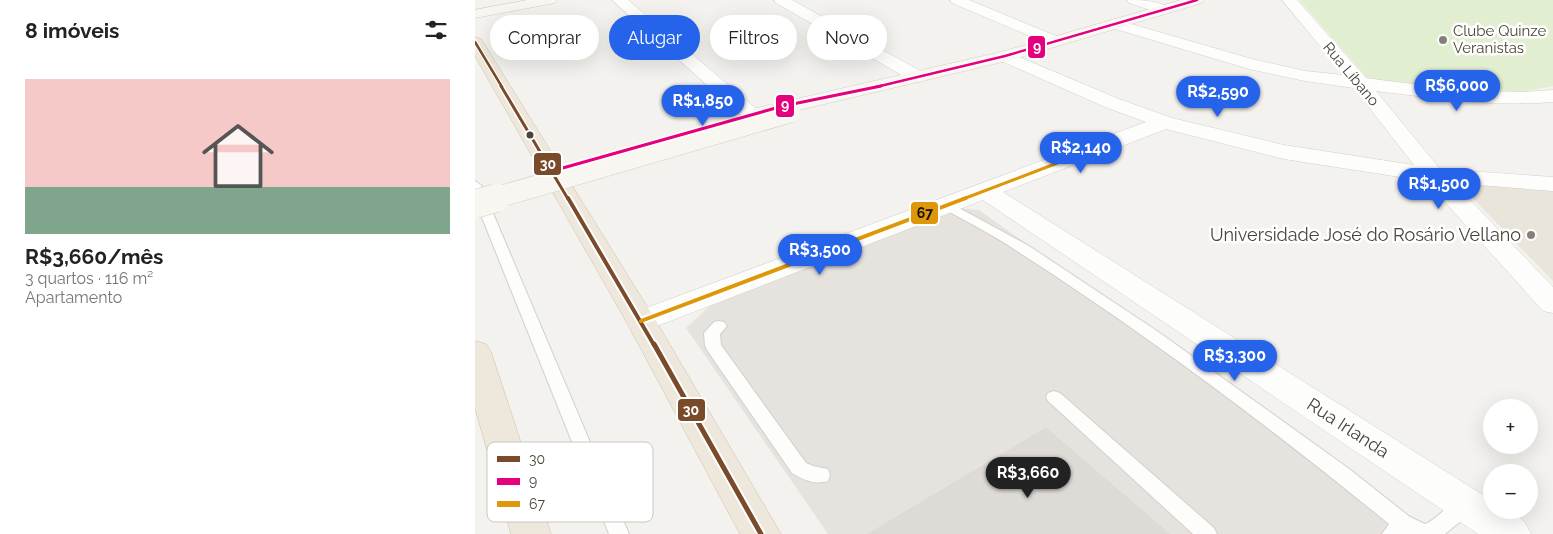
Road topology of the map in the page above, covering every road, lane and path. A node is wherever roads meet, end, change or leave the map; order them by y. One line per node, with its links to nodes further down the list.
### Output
1 (509, 0): 10 (street)
2 (535, 0): 12 (street)
3 (550, 0): 12 (street)
4 (619, 0): 21 (street)
5 (781, 0): 17 (street)
6 (957, 0): 14 (street)
7 (1134, 0): 11 (street)
8 (1197, 0): 11 (street)
9 (1289, 0): 18 (street, Rua Líbano)
10 (475, 6)
11 (1163, 10): 13 (street)
12 (475, 12)
13 (1114, 24): 14 (street); 18 (street)
14 (1055, 41): 16 (street)
15 (475, 42): 24 (highway)
16 (1005, 56): 17 (street); 22 (street)
17 (918, 77): 19 (street)
18 (1361, 84): 20 (street); 23 (street, Rua Líbano)
19 (854, 92): 21 (street); 24 (street); 28 (street, bridge)
20 (1553, 96)
21 (752, 115): 24 (street)
22 (1165, 122): 23 (street); 27 (street)
23 (1433, 174): 25 (street); 30 (street, Rua Líbano)
24 (557, 180): 31 (highway)
25 (1553, 184)
26 (475, 185): 36 (lane)
27 (984, 190): 29 (street); 38 (street, Rua Irlanda)
28 (475, 204)
29 (946, 205): 31 (street); 41 (lane)
30 (1553, 304)
31 (641, 321): 44 (highway)
32 (719, 326): 37 (lane)
33 (475, 352): 35 (highway)
34 (1055, 397): 45 (lane)
35 (503, 442)
36 (581, 442)
37 (821, 475)
38 (1466, 504): 41 (lane); 46 (street, Rua Irlanda)
39 (527, 522): 42 (highway)
40 (614, 522): 43 (lane)
41 (1397, 528)
42 (531, 534)
43 (619, 534)
44 (761, 534)
45 (1207, 534)
46 (1511, 534)

